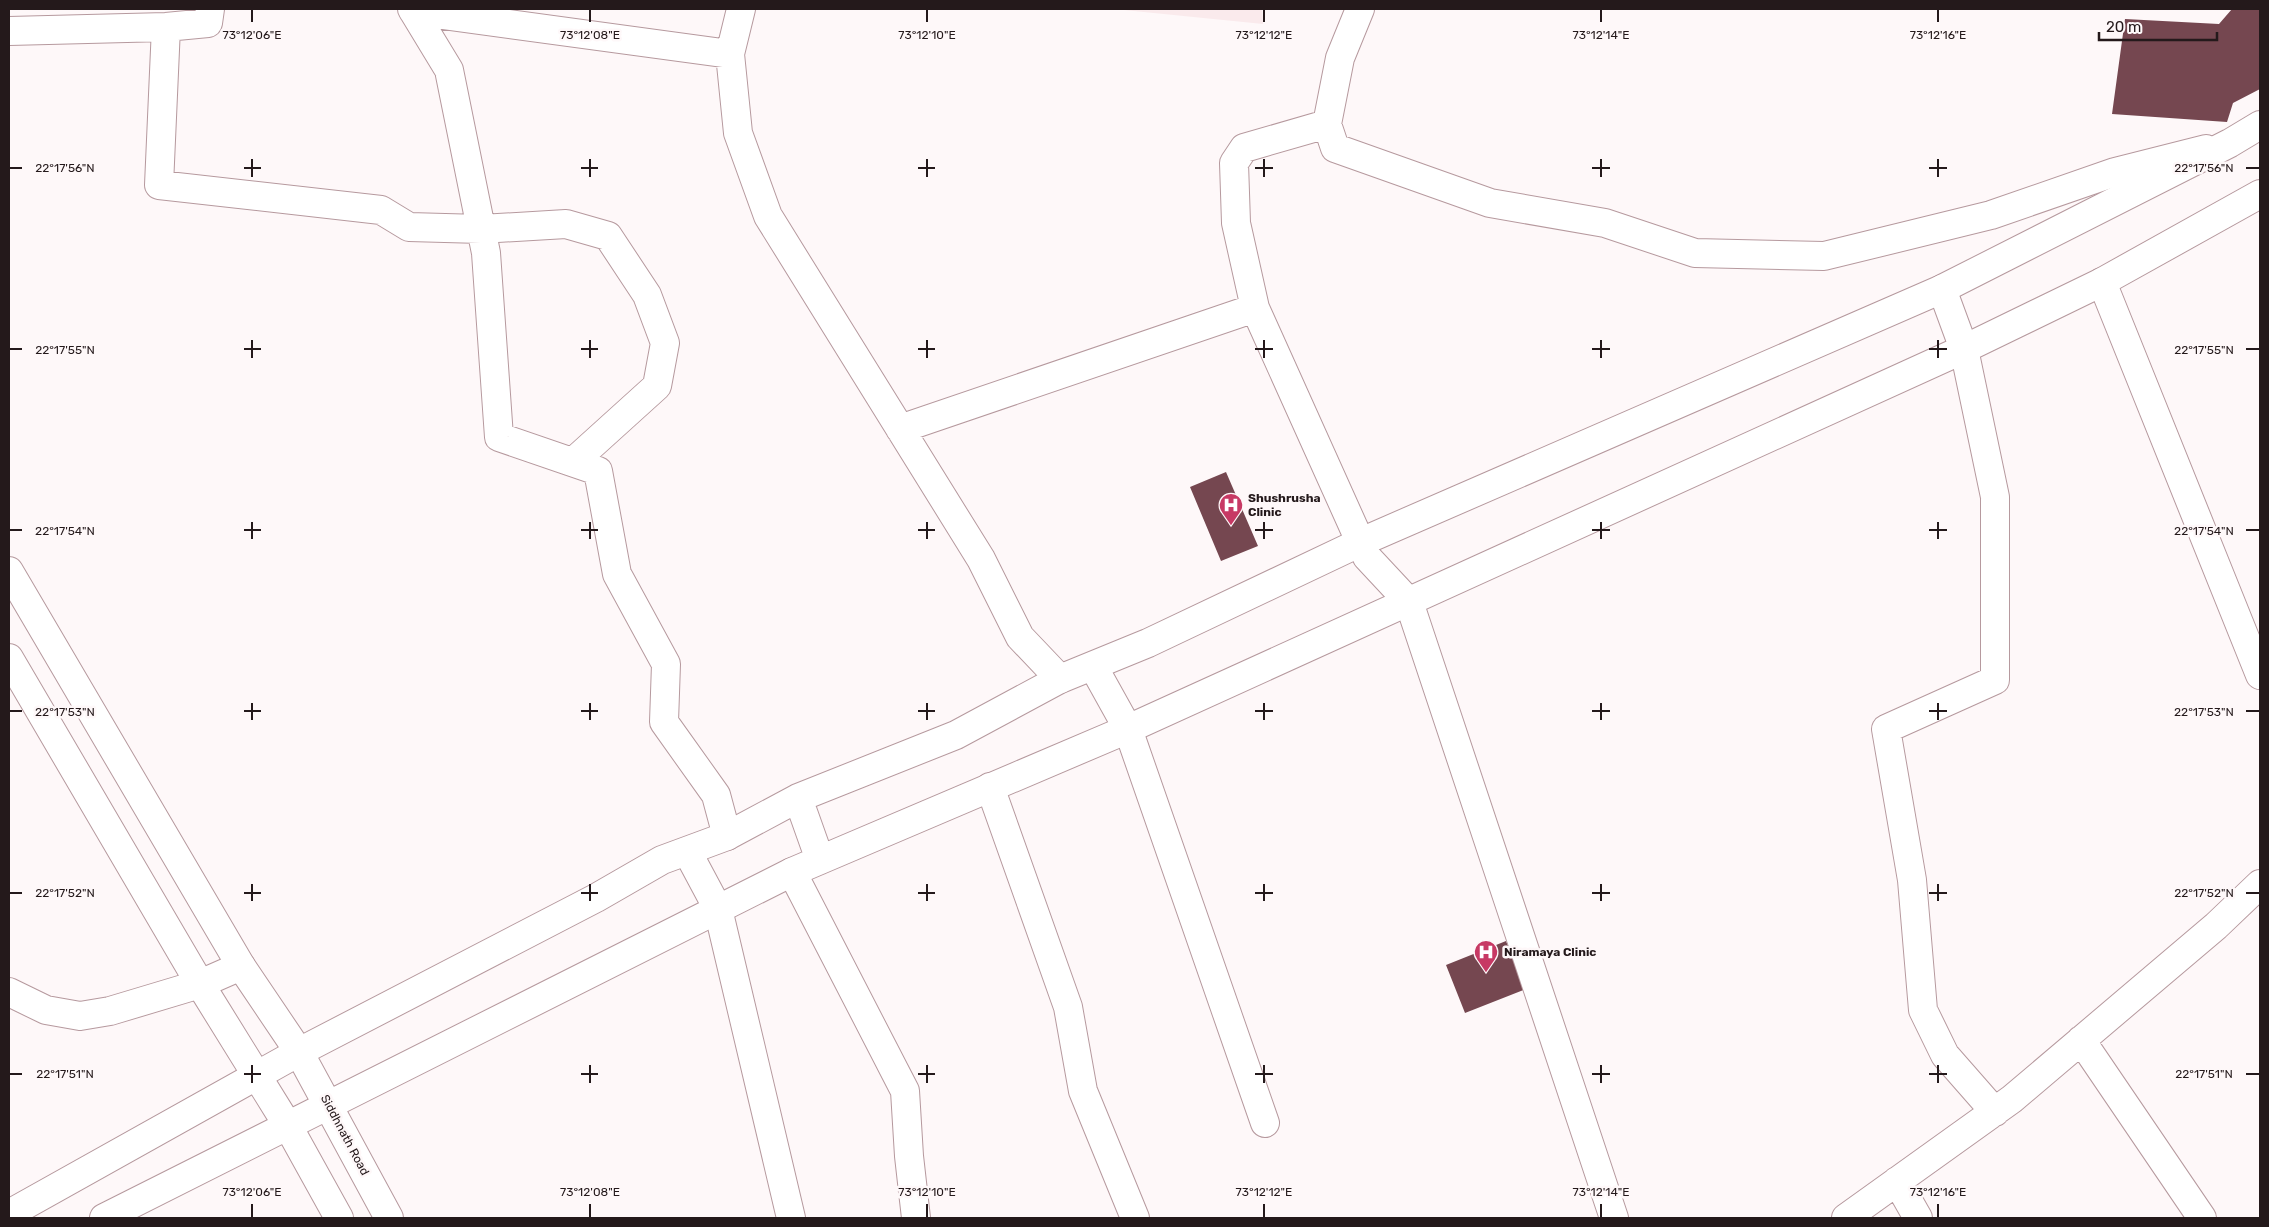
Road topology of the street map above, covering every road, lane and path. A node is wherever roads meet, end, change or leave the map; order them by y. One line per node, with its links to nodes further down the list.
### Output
1 (210, 9): 5 (street)
2 (741, 9): 7 (street)
3 (1360, 9): 8 (street)
4 (412, 10): 7 (street); 12 (street)
5 (166, 27): 6 (street); 12 (street)
6 (9, 31)
7 (730, 54): 17 (street)
8 (1327, 124): 10 (street); 15 (street)
9 (2260, 125): 10 (street)
10 (2230, 142): 14 (street)
11 (2260, 194): 13 (street)
12 (481, 229): 18 (street); 18 (street)
13 (2102, 282): 16 (street); 24 (street)
14 (1942, 289): 16 (street); 19 (street)
15 (1254, 308): 17 (street); 19 (street)
16 (1964, 349): 21 (street); 42 (street)
17 (900, 429): 25 (street)
18 (573, 462): 29 (street)
19 (1361, 542): 21 (street); 23 (street)
20 (9, 571): 35 (street, Siddhnath Road)
21 (1409, 602): 26 (street); 53 (street)
22 (9, 658): 36 (street)
23 (1093, 666): 25 (street); 26 (street)
24 (2260, 675)
25 (1060, 679): 28 (street)
26 (1128, 729): 27 (street); 43 (street)
27 (990, 787): 31 (street); 52 (street)
28 (798, 798): 29 (street); 31 (street)
29 (727, 836): 30 (street)
30 (686, 851): 34 (street); 39 (street)
31 (820, 860): 32 (street)
32 (792, 872): 34 (street); 51 (street)
33 (2260, 884): 38 (street)
34 (718, 909): 41 (street); 50 (street)
35 (240, 966): 36 (street); 39 (street, Siddhnath Road)
36 (200, 984): 37 (street); 40 (street)
37 (9, 992)
38 (2081, 1040): 42 (street); 56 (street)
39 (299, 1052): 40 (street); 41 (street, Siddhnath Road)
40 (258, 1076): 44 (street); 46 (street)
41 (330, 1105): 44 (street); 49 (street, Siddhnath Road)
42 (1995, 1112): 45 (street)
43 (1265, 1123)
44 (288, 1126): 47 (street); 48 (street)
45 (1897, 1181): 54 (street); 55 (street)
46 (9, 1214)
47 (104, 1218)
48 (339, 1218)
49 (389, 1218)
50 (791, 1218)
51 (916, 1218)
52 (1135, 1218)
53 (1614, 1218)
54 (1846, 1218)
55 (1918, 1218)
56 (2202, 1218)

